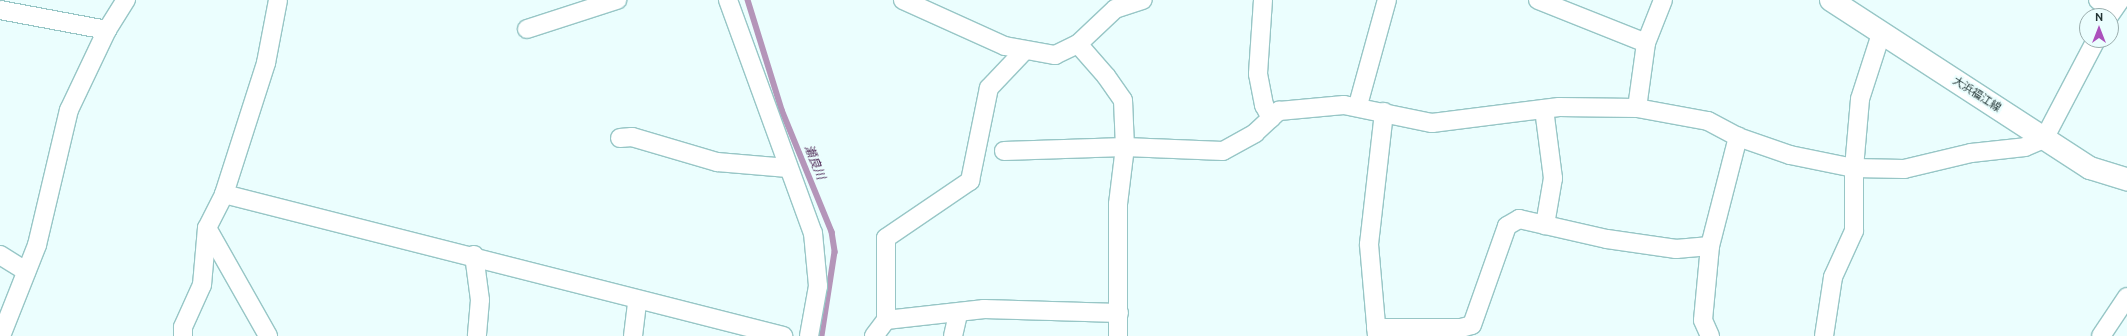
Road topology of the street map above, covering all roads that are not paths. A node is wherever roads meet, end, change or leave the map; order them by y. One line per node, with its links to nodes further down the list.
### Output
1 (126, 0): 14 (street)
2 (278, 0): 33 (street)
3 (617, 0): 13 (street)
4 (728, 0): 30 (street)
5 (903, 0): 19 (street)
6 (1143, 0): 17 (street)
7 (1264, 0): 24 (street)
8 (1387, 0): 20 (street)
9 (1538, 0): 16 (street)
10 (1664, 0): 16 (street)
11 (1830, 0): 15 (main road, 大浜福江線)
12 (0, 10): 14 (street)
13 (527, 29)
14 (107, 30): 39 (street)
15 (1881, 34): 27 (main road, 大浜福江線); 31 (street)
16 (1646, 43): 21 (street)
17 (1078, 44): 19 (street); 28 (street)
18 (2092, 48): 27 (street)
19 (1025, 50): 44 (street)
20 (1358, 106): 23 (street); 24 (street)
21 (1637, 108): 22 (street); 25 (street)
22 (1544, 109): 23 (street); 34 (street)
23 (1384, 112): 45 (street)
24 (1271, 118): 28 (street)
25 (1738, 137): 31 (street); 36 (street)
26 (620, 138): 30 (street)
27 (2044, 139): 31 (street); 32 (main road, 大浜福江線)
28 (1125, 147): 29 (street); 42 (street)
29 (1004, 151)
30 (788, 168): 52 (street)
31 (1854, 168): 57 (street)
32 (2127, 179)
33 (224, 194): 35 (street); 38 (street)
34 (1545, 225): 36 (street); 45 (street)
35 (208, 228): 47 (street); 48 (street)
36 (1710, 246): 56 (street)
37 (0, 255): 39 (street)
38 (474, 255): 41 (street); 49 (street)
39 (26, 271): 46 (street)
40 (2127, 297): 58 (street)
41 (637, 301): 50 (street); 51 (street)
42 (1119, 313): 43 (street); 55 (street)
43 (958, 314): 44 (street); 54 (street)
44 (886, 320): 53 (street)
45 (1376, 332)
46 (0, 336)
47 (183, 336)
48 (268, 336)
49 (477, 336)
50 (633, 336)
51 (783, 336)
52 (809, 336)
53 (874, 336)
54 (952, 336)
55 (1118, 336)
56 (1710, 336)
57 (1824, 336)
58 (2101, 336)

